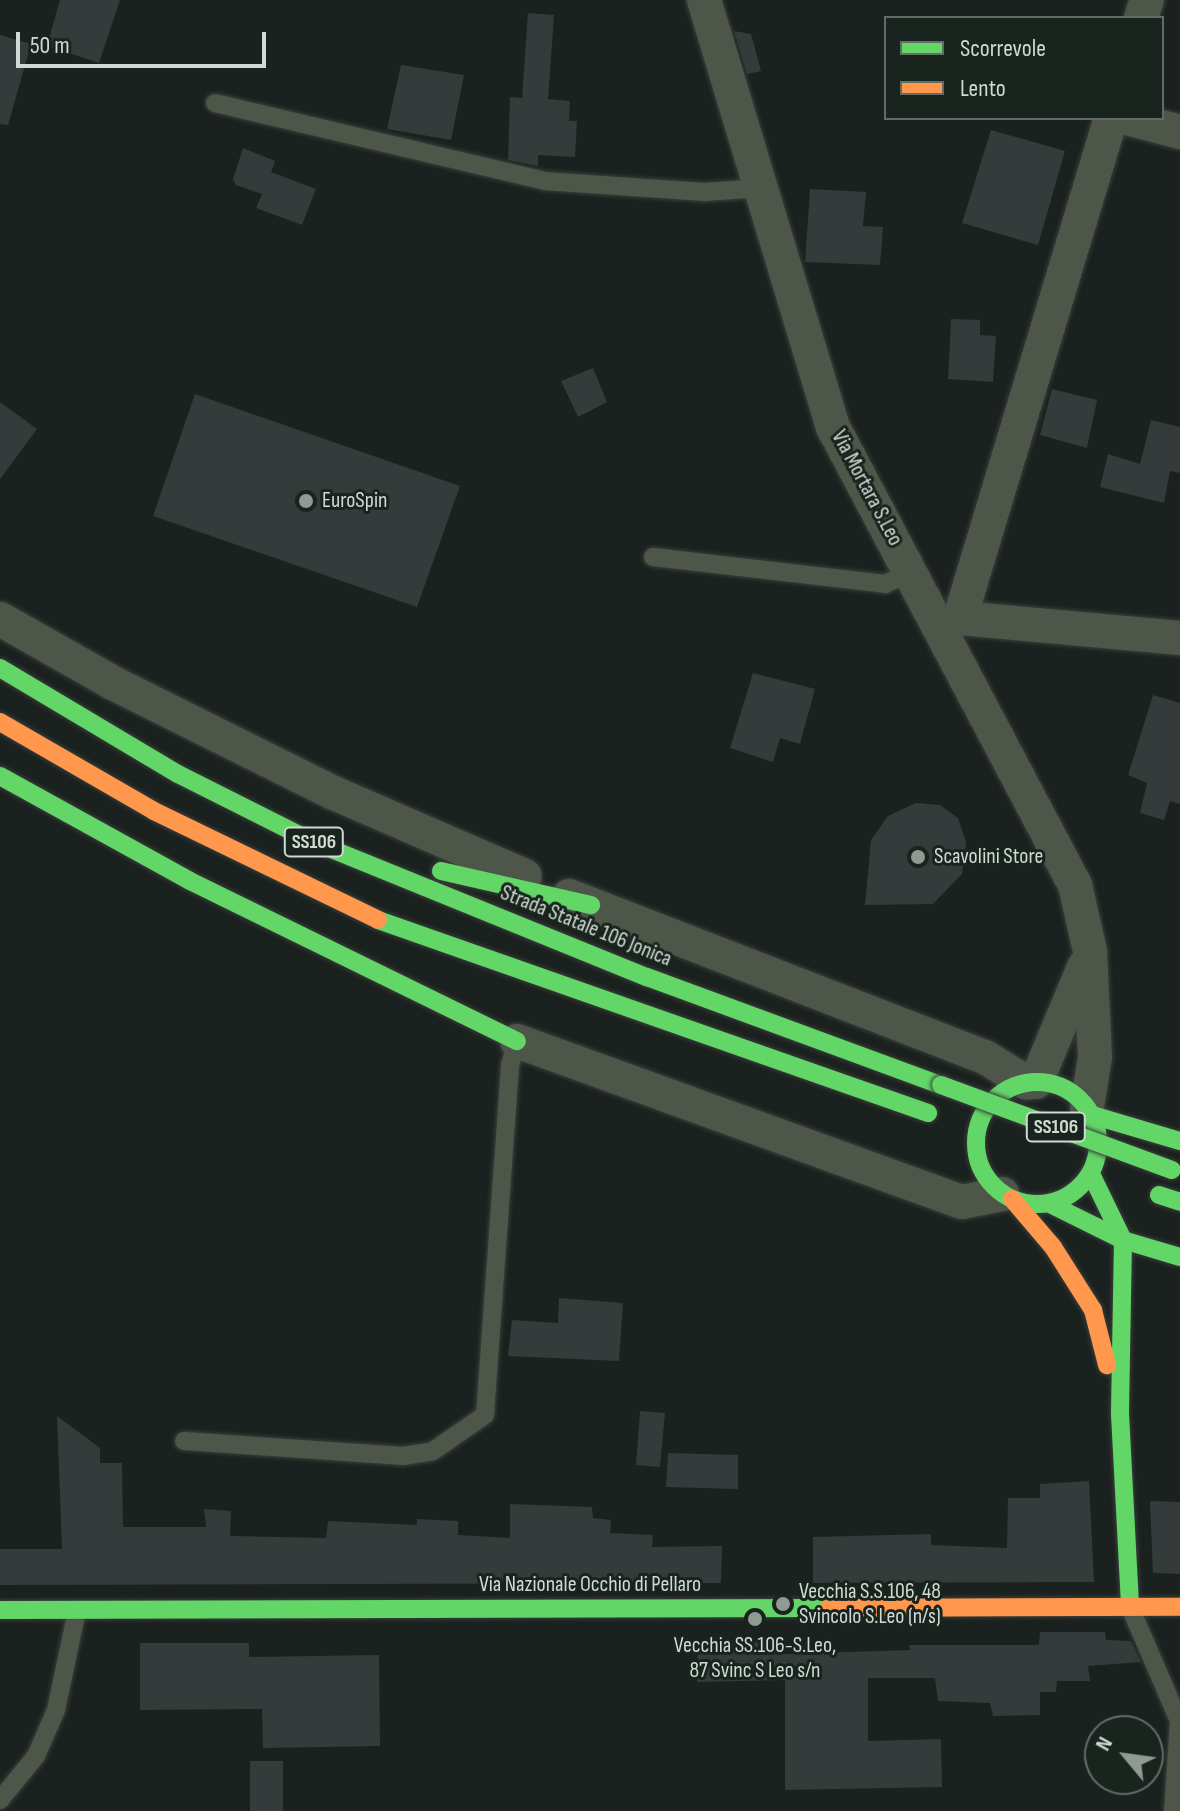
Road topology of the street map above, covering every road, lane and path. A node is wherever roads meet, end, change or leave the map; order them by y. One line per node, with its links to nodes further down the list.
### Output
1 (704, 0): 6 (street, Via Mortara S.Leo)
2 (215, 103): 6 (lane)
3 (1110, 120): 10 (street)
4 (1135, 120): 5 (street)
5 (1180, 132)
6 (761, 188): 8 (street, Via Mortara S.Leo)
7 (653, 557): 8 (lane)
8 (911, 572): 10 (street, Via Mortara S.Leo)
9 (0, 619): 16 (street)
10 (951, 623): 11 (street); 17 (street, Via Mortara S.Leo)
11 (1180, 638)
12 (0, 668): 15 (main road, Strada Statale 106 Jonica / SS106)
13 (0, 722): 21 (main road, SS106)
14 (0, 776): 18 (main road)
15 (309, 840): 16 (main road); 24 (main road, Strada Statale 106 Jonica / SS106, bridge)
16 (591, 905): 19 (street)
17 (1090, 951): 19 (street); 20 (street, Via Mortara S.Leo)
18 (517, 1041): 28 (street); 34 (lane)
19 (1032, 1082): 20 (main road); 28 (main road)
20 (1090, 1111): 22 (main road); 25 (main road)
21 (1000, 1138)
22 (1180, 1141)
23 (1072, 1164): 26 (main road, SS106)
24 (1176, 1171)
25 (1091, 1174): 30 (main road); 31 (main road)
26 (1116, 1179)
27 (1152, 1192): 29 (main road)
28 (1007, 1196): 30 (main road); 33 (main road)
29 (1180, 1202)
30 (1050, 1204): 31 (main road)
31 (1123, 1240): 32 (main road); 33 (main road)
32 (1180, 1257)
33 (1120, 1414): 35 (main road)
34 (184, 1441)
35 (1130, 1607): 36 (main road, Via Nazionale Occhio di Pellaro); 38 (main road, Via Nazionale Occhio di Pellaro); 40 (lane)
36 (1180, 1607)
37 (0, 1610): 38 (main road, Via Nazionale Occhio di Pellaro)
38 (77, 1610): 39 (lane)
39 (0, 1800)
40 (1173, 1811)

